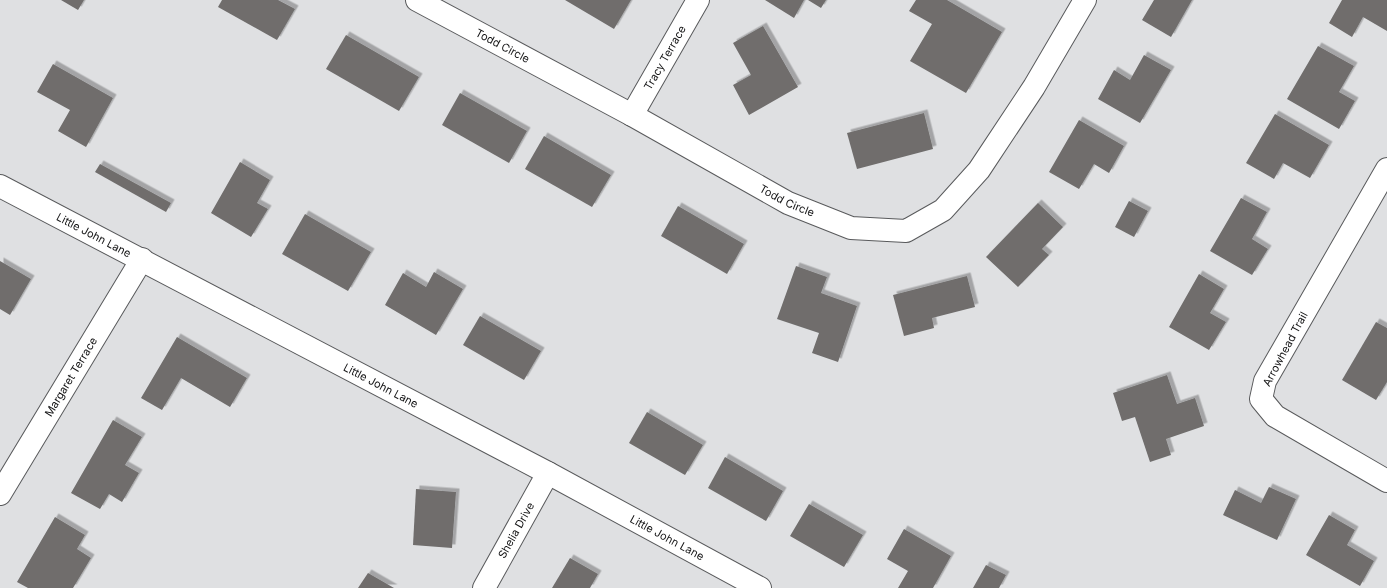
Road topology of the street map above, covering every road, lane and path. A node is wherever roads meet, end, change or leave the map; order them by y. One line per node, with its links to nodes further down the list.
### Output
1 (417, 0): 4 (street, Todd Circle)
2 (698, 0): 4 (street, Tracy Terrace)
3 (1085, 0): 4 (street, Todd Circle)
4 (632, 115)
5 (1387, 168): 9 (street, Arrowhead Trail)
6 (0, 186): 7 (street, Little John Lane)
7 (142, 259): 8 (street, Little John Lane); 10 (street, Margaret Terrace)
8 (548, 473): 11 (street, Shelia Drive); 12 (street, Little John Lane)
9 (1387, 481)
10 (0, 494)
11 (484, 588)
12 (760, 588)

